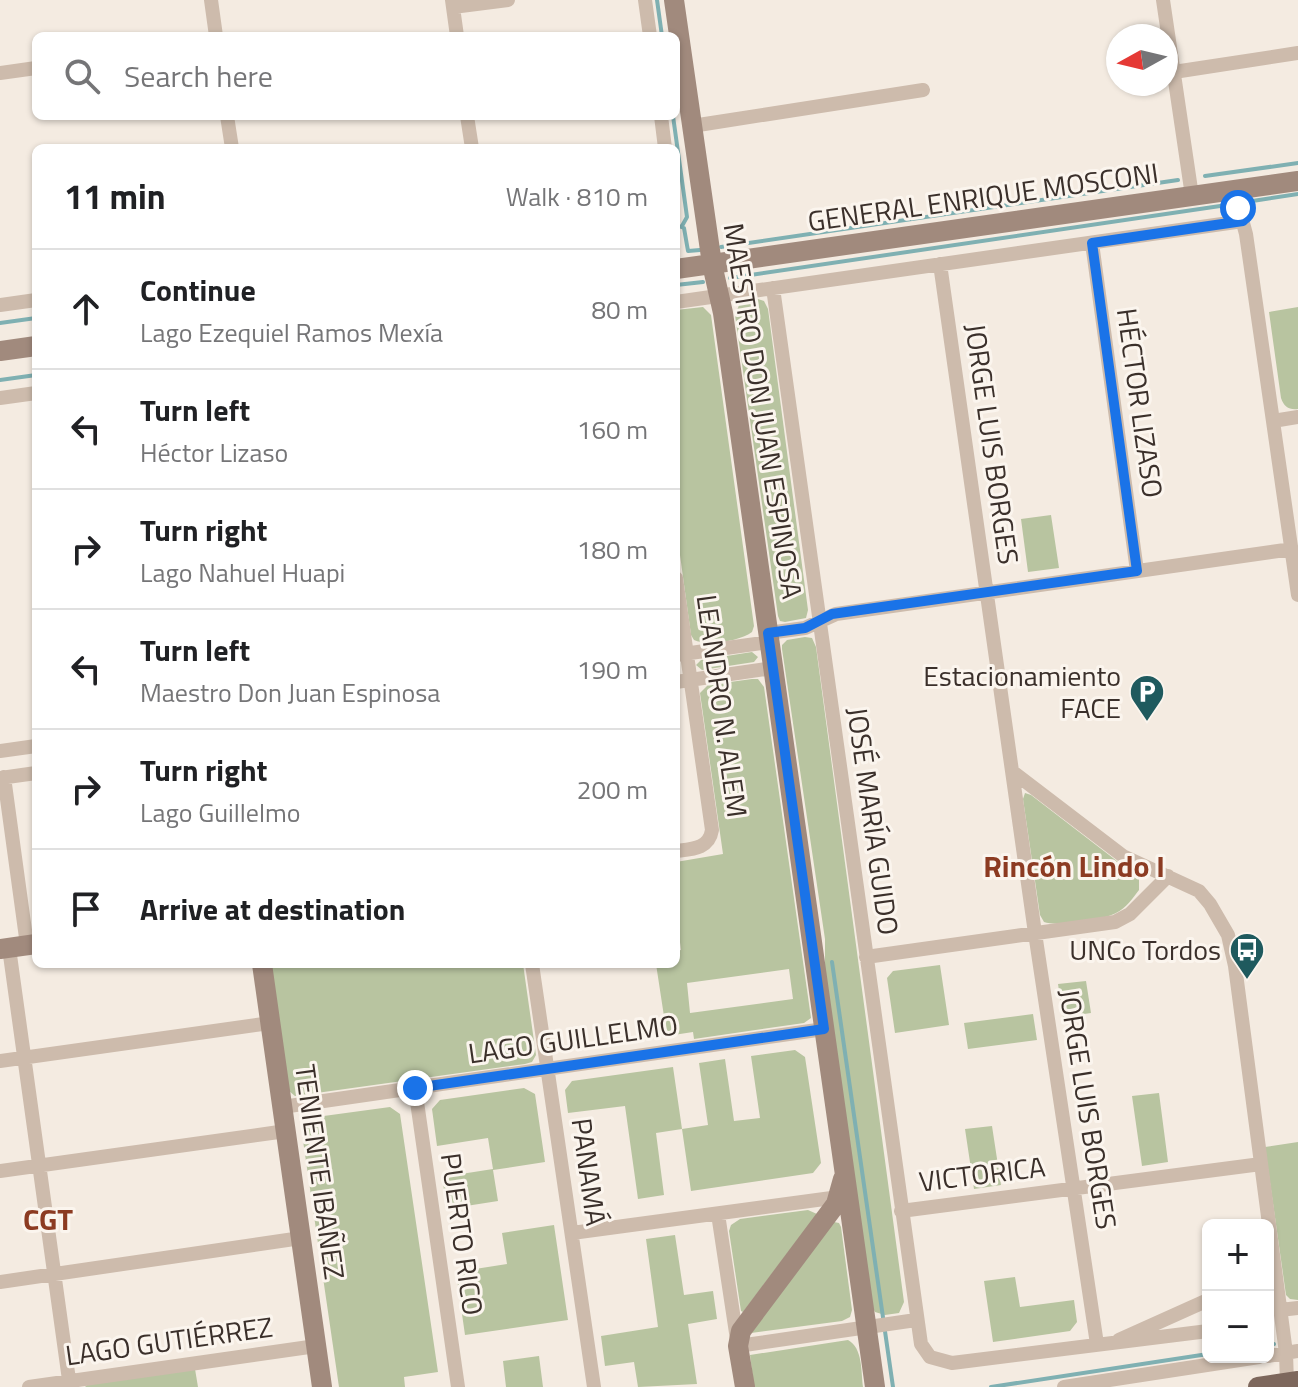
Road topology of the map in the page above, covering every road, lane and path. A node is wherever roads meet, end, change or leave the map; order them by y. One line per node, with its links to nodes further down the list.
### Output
1 (211, 0): 8 (street)
2 (508, 0): 6 (street)
3 (645, 0): 10 (street)
4 (674, 0): 11 (main road, MAESTRO DON JUAN ESPINOSA)
5 (1163, 0): 7 (street)
6 (452, 4): 9 (street)
7 (1167, 24)
8 (215, 32)
9 (456, 32)
10 (649, 32)
11 (679, 32)
12 (680, 42): 22 (main road, MAESTRO DON JUAN ESPINOSA)
13 (1298, 53): 15 (street)
14 (32, 69): 16 (street)
15 (1178, 71)
16 (0, 73)
17 (923, 90): 22 (street)
18 (1177, 96): 28 (street)
19 (228, 120): 23 (street)
20 (468, 120): 24 (street)
21 (662, 120): 25 (street)
22 (692, 126): 31 (main road, MAESTRO DON JUAN ESPINOSA)
23 (231, 144)
24 (471, 144)
25 (664, 144)
26 (1298, 181): 27 (main road, GENERAL ENRIQUE MOSCONI)
27 (1234, 190): 28 (main road, GENERAL ENRIQUE MOSCONI); 29 (street)
28 (1192, 196): 31 (main road, GENERAL ENRIQUE MOSCONI)
29 (1243, 221): 30 (street); 44 (street)
30 (1092, 243): 32 (street); 46 (street, HÉCTOR LIZASO)
31 (712, 264): 33 (main road, GENERAL ENRIQUE MOSCONI); 35 (main road, MAESTRO DON JUAN ESPINOSA)
32 (940, 264): 34 (street); 47 (street, JORGE LUIS BORGES)
33 (680, 268)
34 (773, 288): 35 (street); 49 (street, JOSÉ MARÍA GUIDO)
35 (719, 296): 37 (street); 50 (main road, MAESTRO DON JUAN ESPINOSA)
36 (32, 301): 38 (street)
37 (680, 301)
38 (0, 305)
39 (32, 347): 40 (main road)
40 (0, 351)
41 (32, 394): 42 (street)
42 (0, 398)
43 (1298, 417): 44 (street)
44 (1273, 421): 45 (street)
45 (1292, 549): 46 (street); 48 (street)
46 (1137, 571): 47 (street)
47 (987, 592): 49 (street); 56 (street, JORGE LUIS BORGES)
48 (1298, 595)
49 (819, 621): 50 (street); 63 (street, JOSÉ MARÍA GUIDO)
50 (769, 637): 51 (street); 52 (main road, MAESTRO DON JUAN ESPINOSA)
51 (681, 655): 53 (street, LEANDRO N. ALEM)
52 (773, 668): 53 (street); 67 (main road, MAESTRO DON JUAN ESPINOSA)
53 (683, 681): 59 (street, LEANDRO N. ALEM)
54 (32, 746): 55 (street)
55 (0, 750)
56 (1013, 772): 60 (street); 61 (street, JORGE LUIS BORGES)
57 (32, 774): 58 (street)
58 (2, 778): 62 (street)
59 (680, 850)
60 (1168, 876): 61 (street); 75 (street)
61 (1035, 933): 63 (street); 78 (street, JORGE LUIS BORGES)
62 (18, 946): 68 (street)
63 (866, 957): 80 (street, JOSÉ MARÍA GUIDO)
64 (263, 968): 66 (main road, TENIENTE IBAÑEZ)
65 (533, 968): 70 (street, PANAMÁ)
66 (270, 1023): 68 (street); 72 (main road, TENIENTE IBAÑEZ)
67 (824, 1029): 70 (street, LAGO GUILLELMO); 74 (main road, MAESTRO DON JUAN ESPINOSA)
68 (24, 1058): 69 (street); 76 (street)
69 (0, 1061)
70 (548, 1069): 71 (street, LAGO GUILLELMO); 83 (street, PANAMÁ)
71 (415, 1088): 72 (street, LAGO GUILLELMO); 104 (street, PUERTO RICO)
72 (282, 1107): 73 (main road, TENIENTE IBAÑEZ)
73 (286, 1131): 76 (street); 84 (main road, TENIENTE IBAÑEZ)
74 (843, 1163): 79 (main road, MAESTRO DON JUAN ESPINOSA); 92 (main road, MAESTRO DON JUAN ESPINOSA)
75 (1261, 1164): 78 (street, VICTORICA); 82 (street)
76 (40, 1166): 77 (street); 85 (street)
77 (0, 1171)
78 (1074, 1188): 80 (street, VICTORICA); 95 (street, JORGE LUIS BORGES)
79 (839, 1197): 81 (street); 97 (main road, MAESTRO DON JUAN ESPINOSA)
80 (901, 1211): 91 (street, JOSÉ MARÍA GUIDO)
81 (718, 1214): 83 (street); 97 (street)
82 (1267, 1219)
83 (572, 1233): 105 (street, PANAMÁ)
84 (301, 1238): 85 (street); 96 (main road, TENIENTE IBAÑEZ)
85 (55, 1274): 86 (street); 100 (street)
86 (0, 1282)
87 (1274, 1291): 90 (street)
88 (1202, 1303): 94 (street)
89 (1298, 1308): 90 (street)
90 (1277, 1317): 98 (street)
91 (916, 1320): 92 (street); 95 (street, JOSÉ MARÍA GUIDO)
92 (878, 1325): 97 (street); 107 (main road, MAESTRO DON JUAN ESPINOSA)
93 (1202, 1332): 94 (street)
94 (1115, 1342): 95 (street)
95 (1097, 1344)
96 (316, 1346): 100 (street, LAGO GUTIÉRREZ); 103 (main road, TENIENTE IBAÑEZ)
97 (738, 1346): 106 (main road)
98 (1292, 1352): 101 (street)
99 (1220, 1363): 108 (street)
100 (70, 1384): 102 (street, LAGO GUTIÉRREZ)
101 (1291, 1384): 109 (main road)
102 (29, 1387)
103 (322, 1387)
104 (458, 1387)
105 (594, 1387)
106 (745, 1387)
107 (875, 1387)
108 (1064, 1387)
109 (1258, 1387)

